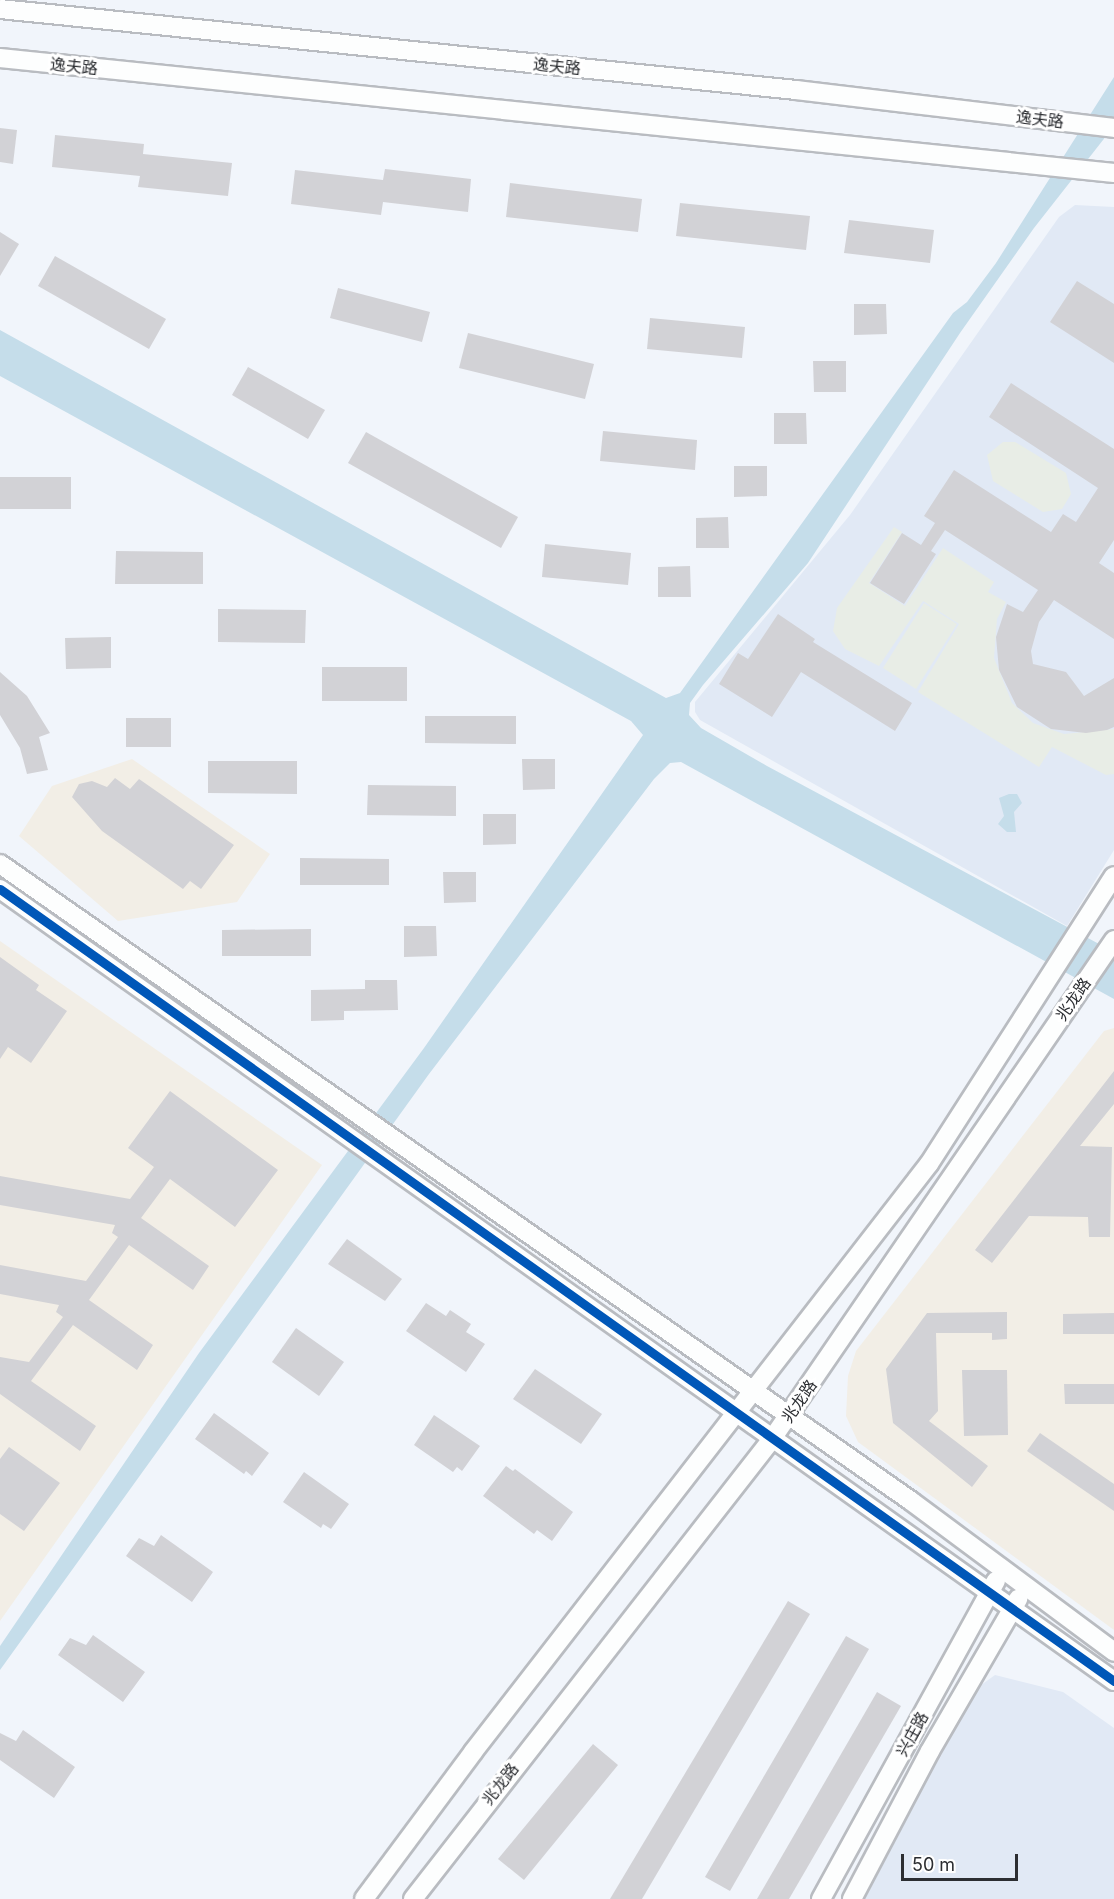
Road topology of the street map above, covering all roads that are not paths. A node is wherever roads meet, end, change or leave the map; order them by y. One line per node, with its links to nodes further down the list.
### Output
1 (0, 9): 3 (main road, 逸夫路)
2 (0, 58): 4 (main road, 逸夫路)
3 (1114, 128)
4 (1114, 173)
5 (0, 864): 9 (main road)
6 (1112, 880): 9 (main road, 兆龙路)
7 (0, 889): 10 (main road)
8 (1114, 940): 11 (main road, 兆龙路)
9 (752, 1391): 10 (main road, 兆龙路); 11 (main road)
10 (735, 1412): 12 (main road); 19 (main road, 兆龙路)
11 (788, 1416): 12 (main road, 兆龙路); 13 (main road)
12 (772, 1438): 15 (main road); 20 (main road, 兆龙路)
13 (1003, 1569): 14 (main road); 15 (main road, 兴庄路)
14 (1026, 1587): 16 (main road, 兴庄路); 17 (main road)
15 (991, 1592): 16 (main road); 21 (main road, 兴庄路)
16 (1014, 1607): 18 (main road); 22 (main road, 兴庄路)
17 (1114, 1652)
18 (1114, 1681)
19 (364, 1899)
20 (413, 1899)
21 (821, 1899)
22 (852, 1899)

